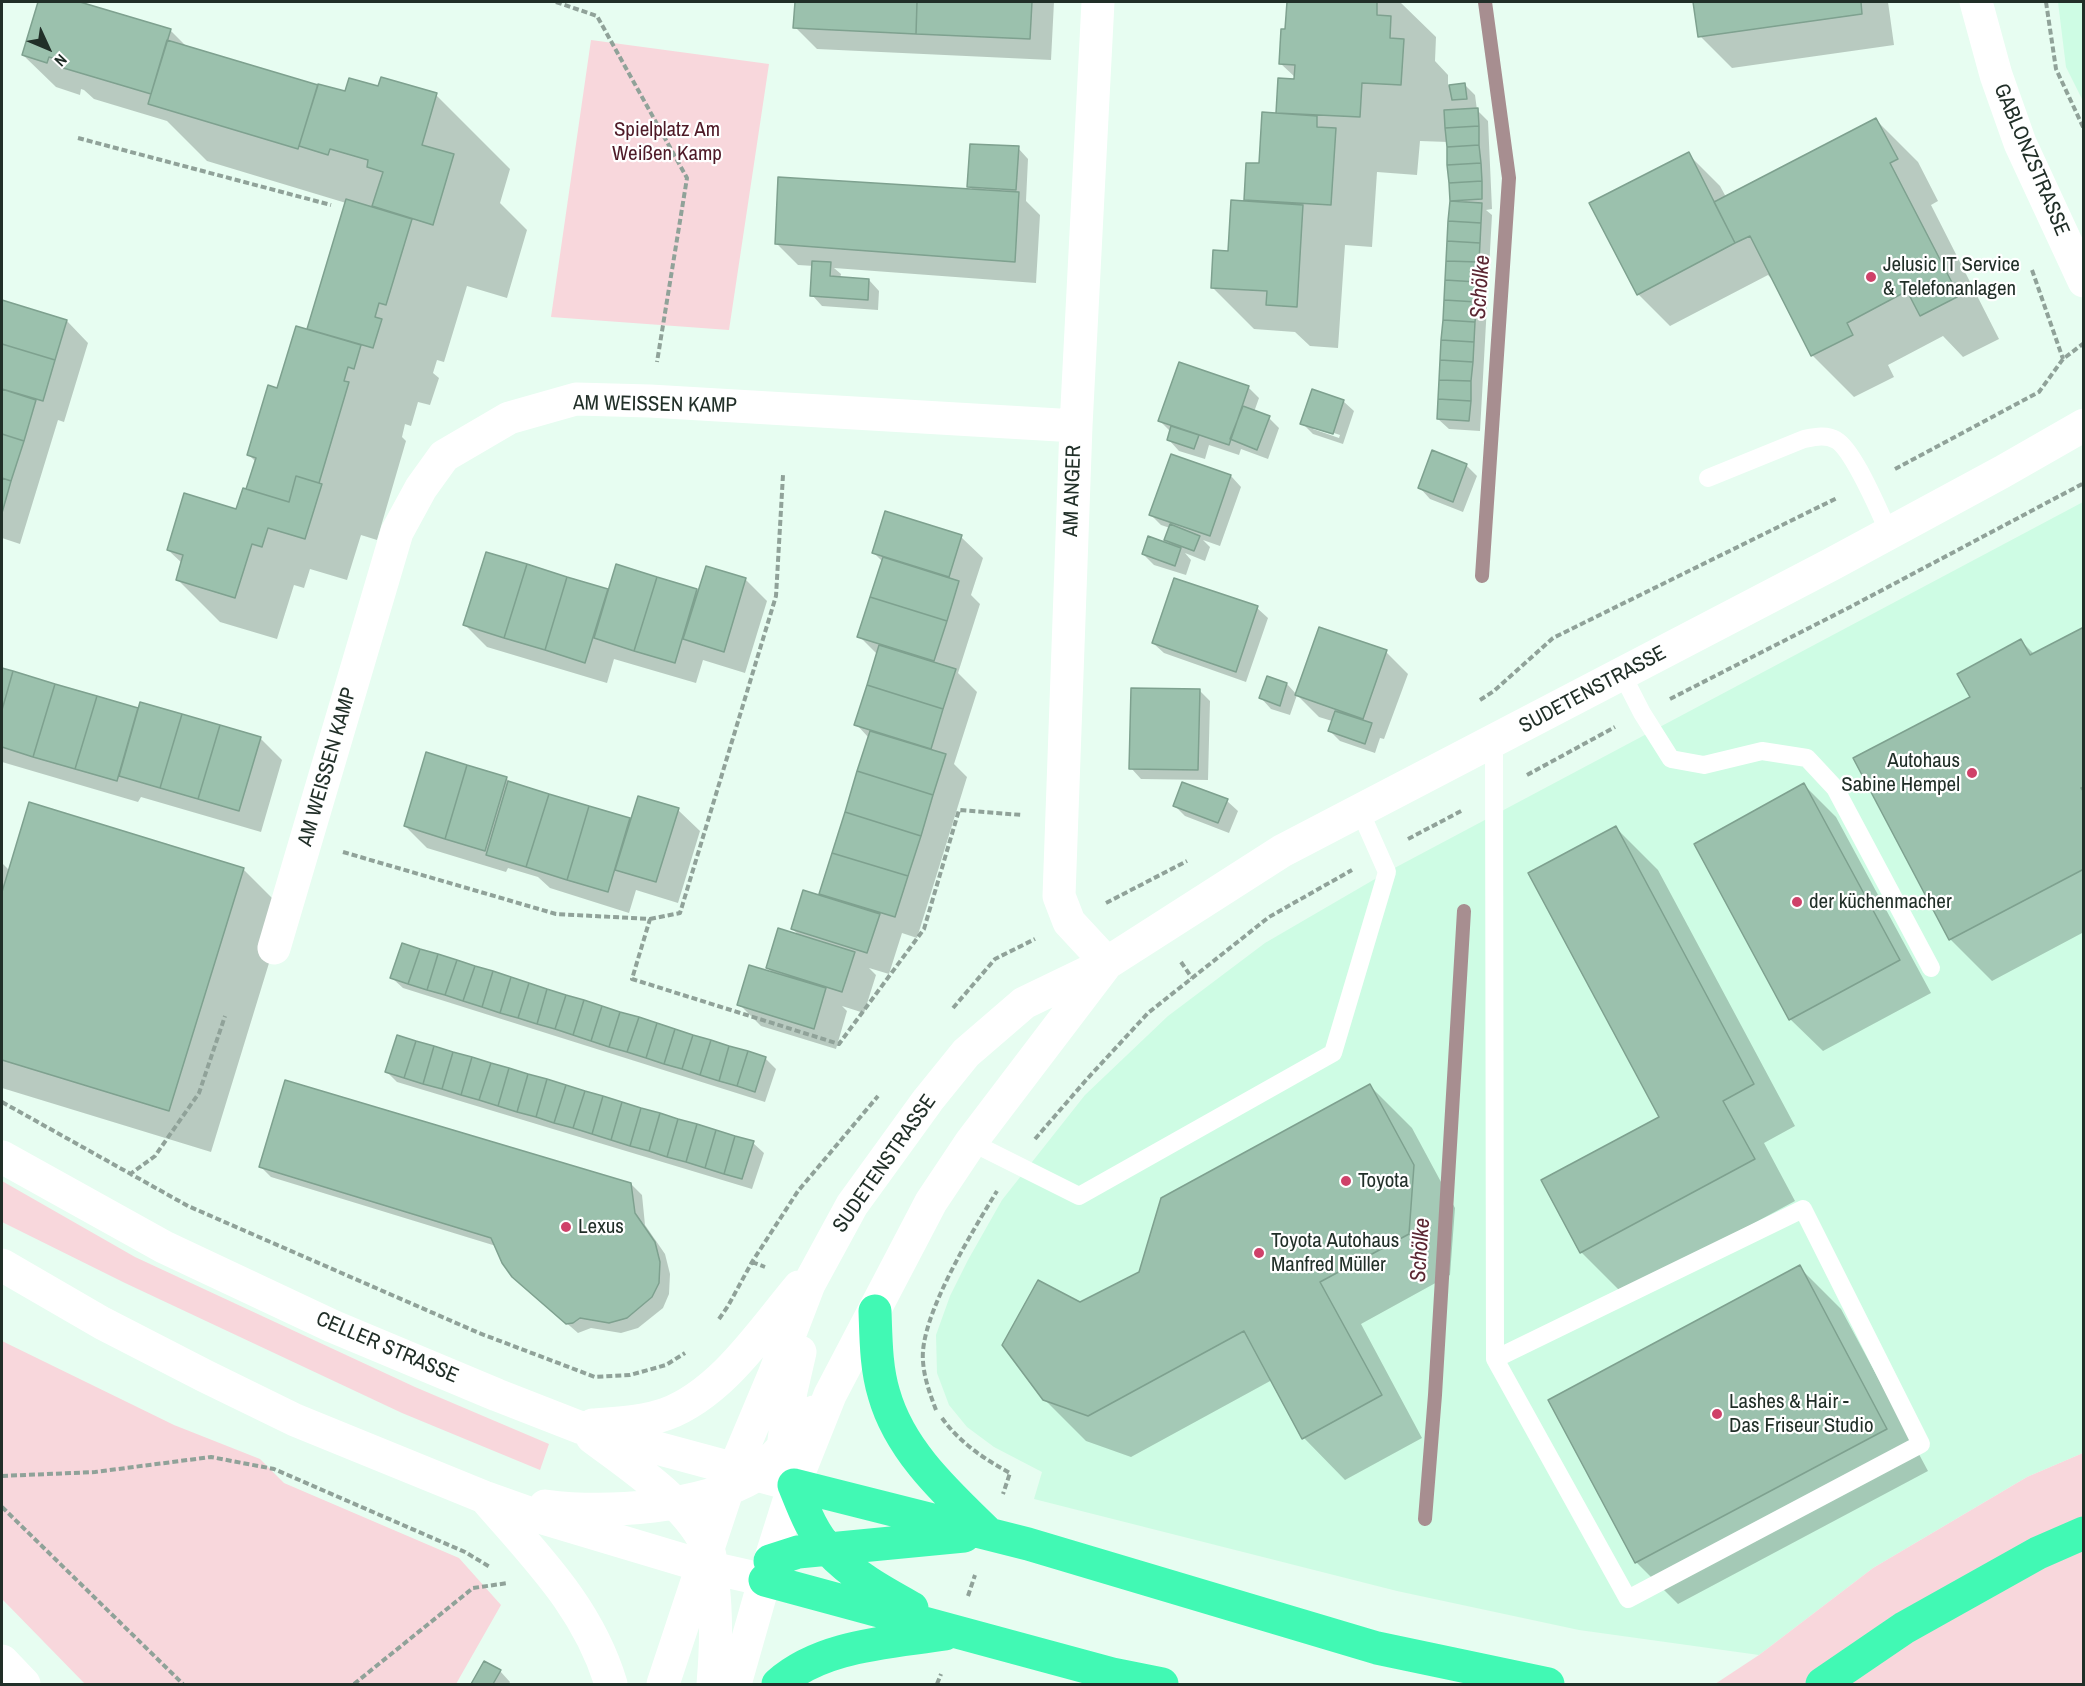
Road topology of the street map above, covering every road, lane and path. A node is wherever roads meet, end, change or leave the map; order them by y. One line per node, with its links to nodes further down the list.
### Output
1 (555, 2): 10 (path)
2 (1098, 2): 12 (street, AM ANGER)
3 (1976, 2): 8 (street, GABLONZSTRASSE)
4 (2046, 2): 5 (path)
5 (2084, 129)
6 (78, 138): 7 (path)
7 (331, 205)
8 (2084, 281)
9 (2084, 344): 15 (path)
10 (650, 401): 12 (street, AM WEISSEN KAMP); 22 (street, AM WEISSEN KAMP)
11 (2084, 425): 16 (street, SUDETENSTRASSE)
12 (1076, 426): 21 (street, AM ANGER)
13 (783, 475): 24 (path)
14 (1707, 478): 15 (lane)
15 (1865, 484): 16 (lane); 18 (path)
16 (1890, 532): 17 (street, SUDETENSTRASSE)
17 (1622, 674): 19 (street, SUDETENSTRASSE); 28 (lane)
18 (1475, 703)
19 (1494, 741): 20 (street, SUDETENSTRASSE); 41 (lane)
20 (1360, 811): 27 (street, SUDETENSTRASSE); 33 (lane)
21 (1061, 819): 24 (path); 25 (street, AM ANGER)
22 (306, 841): 24 (path); 26 (street, AM WEISSEN KAMP)
23 (1195, 858): 25 (path)
24 (650, 920)
25 (1069, 922): 27 (street, AM ANGER); 29 (path)
26 (274, 948)
27 (1107, 963): 33 (street, SUDETENSTRASSE); 36 (street, SUDETENSTRASSE)
28 (1931, 968)
29 (951, 1011)
30 (225, 1016): 35 (path)
31 (882, 1092): 39 (path)
32 (2, 1102): 35 (path)
33 (971, 1142): 38 (street, SUDETENSTRASSE)
34 (2, 1157): 43 (street, CELLER STRASSE)
35 (129, 1175): 40 (path)
36 (822, 1261): 43 (street); 44 (street); 47 (street, SUDETENSTRASSE)
37 (2, 1265): 49 (street)
38 (874, 1311): 42 (street, SUDETENSTRASSE); 53 (highway)
39 (714, 1325)
40 (691, 1350)
41 (1495, 1359): 41 (lane)
42 (830, 1395): 44 (street); 48 (street, SUDETENSTRASSE)
43 (579, 1427): 47 (street, CELLER STRASSE); 50 (street)
44 (783, 1447): 47 (street); 48 (street)
45 (1010, 1473): 53 (path)
46 (2, 1476): 56 (path)
47 (740, 1478): 48 (street, CELLER STRASSE); 50 (street); 55 (street, SUDETENSTRASSE)
48 (794, 1485): 53 (highway); 54 (highway); 57 (street, SUDETENSTRASSE)
49 (484, 1497): 50 (street); 55 (street); 65 (street)
50 (674, 1504): 55 (street)
51 (2, 1507): 63 (path)
52 (2084, 1533): 73 (highway)
53 (989, 1534): 54 (highway); 60 (path); 72 (highway)
54 (827, 1549): 57 (highway); 60 (highway)
55 (708, 1562): 57 (street); 59 (street); 66 (street, SUDETENSTRASSE)
56 (495, 1570)
57 (761, 1572): 59 (street); 60 (highway); 68 (street, SUDETENSTRASSE)
58 (505, 1576): 64 (path)
59 (717, 1615): 66 (street); 67 (street)
60 (956, 1632): 69 (highway); 70 (path); 71 (highway)
61 (2, 1661): 62 (street)
62 (24, 1684)
63 (183, 1684)
64 (354, 1684)
65 (611, 1684)
66 (663, 1684)
67 (713, 1684)
68 (735, 1684)
69 (778, 1684)
70 (937, 1684)
71 (1162, 1684)
72 (1548, 1684)
73 (1822, 1684)

